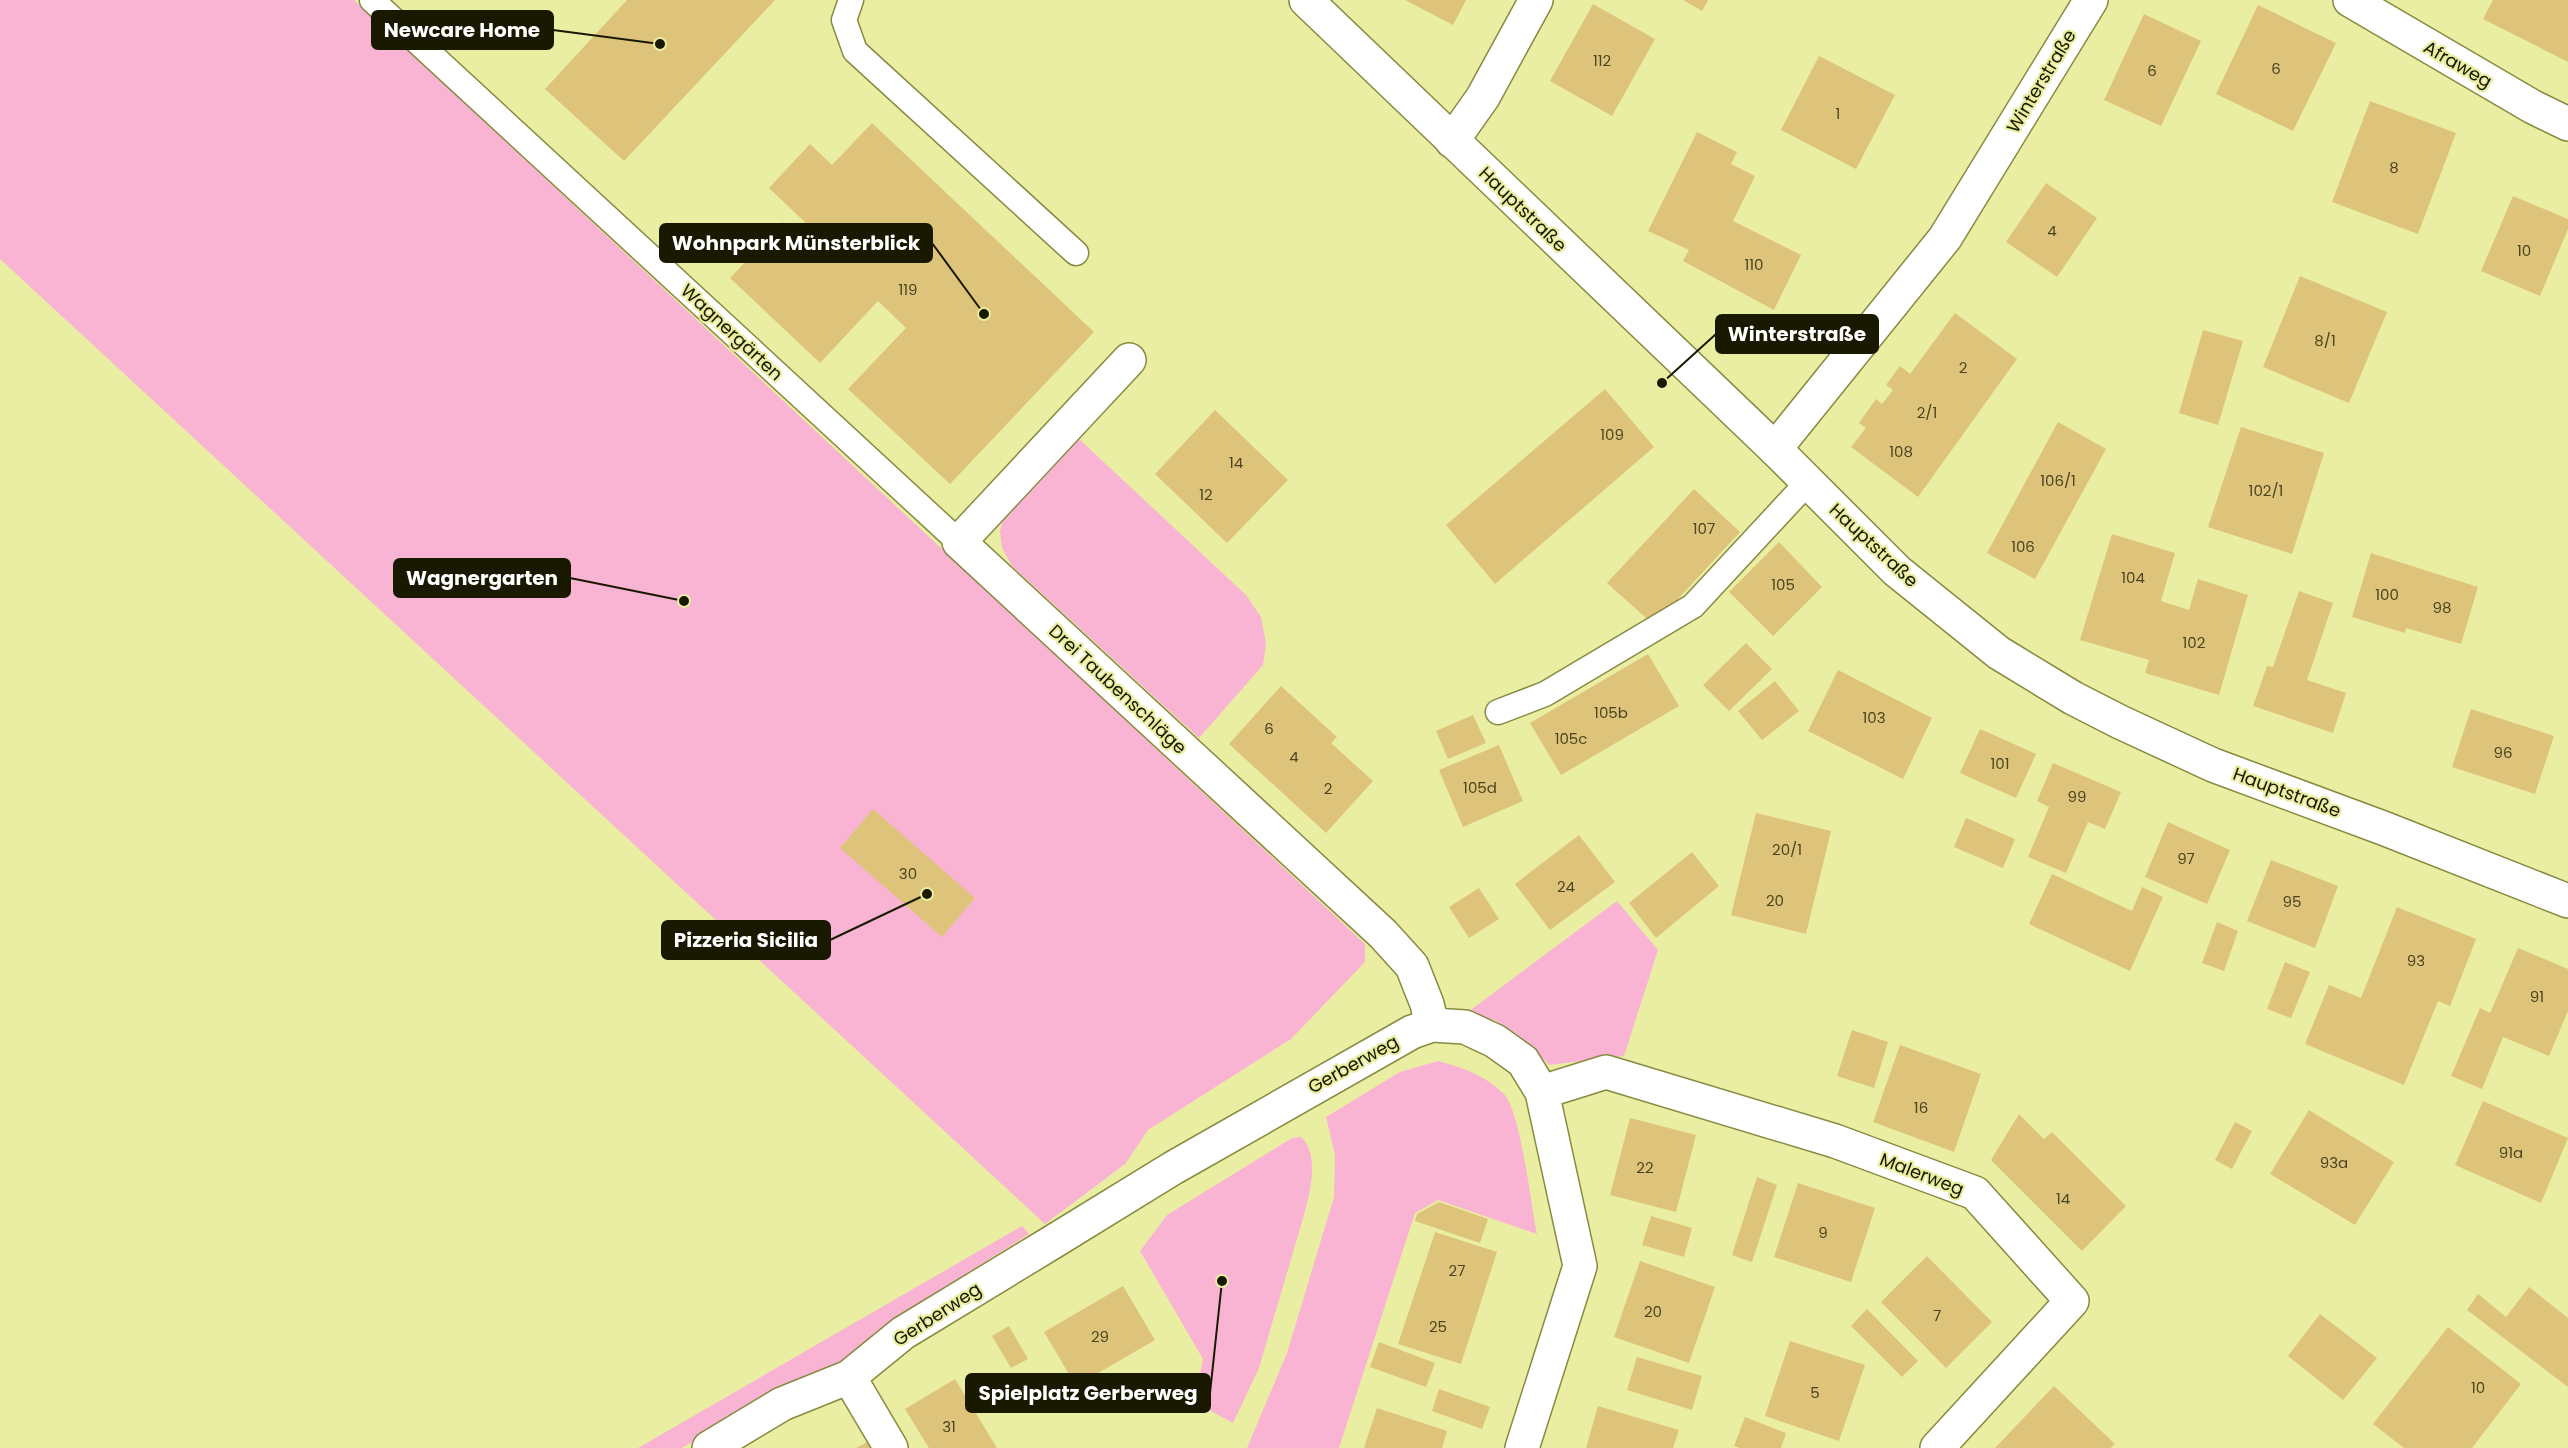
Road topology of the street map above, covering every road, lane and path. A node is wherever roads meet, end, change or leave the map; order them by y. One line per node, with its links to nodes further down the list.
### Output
1 (372, 0): 13 (lane, Wagnergärten)
2 (851, 0): 9 (lane)
3 (1306, 0): 8 (street, Hauptstraße)
4 (1536, 0): 8 (street)
5 (2091, 0): 11 (street, Winterstraße)
6 (2350, 0): 7 (street, Afraweg)
7 (2568, 124)
8 (1452, 141): 11 (street, Hauptstraße)
9 (1076, 253)
10 (1129, 360): 13 (street)
11 (1774, 449): 12 (street, Hauptstraße)
12 (1808, 482): 14 (lane); 15 (street, Hauptstraße)
13 (959, 542): 16 (street, Drei Taubenschläge)
14 (1498, 712)
15 (2568, 902)
16 (1432, 1025): 17 (street, Gerberweg); 18 (street, Gerberweg)
17 (1542, 1092): 19 (street, Malerweg); 22 (street, Gerberweg)
18 (849, 1377): 20 (street, Gerberweg); 21 (street)
19 (1942, 1446)
20 (709, 1448)
21 (891, 1448)
22 (1521, 1448)

